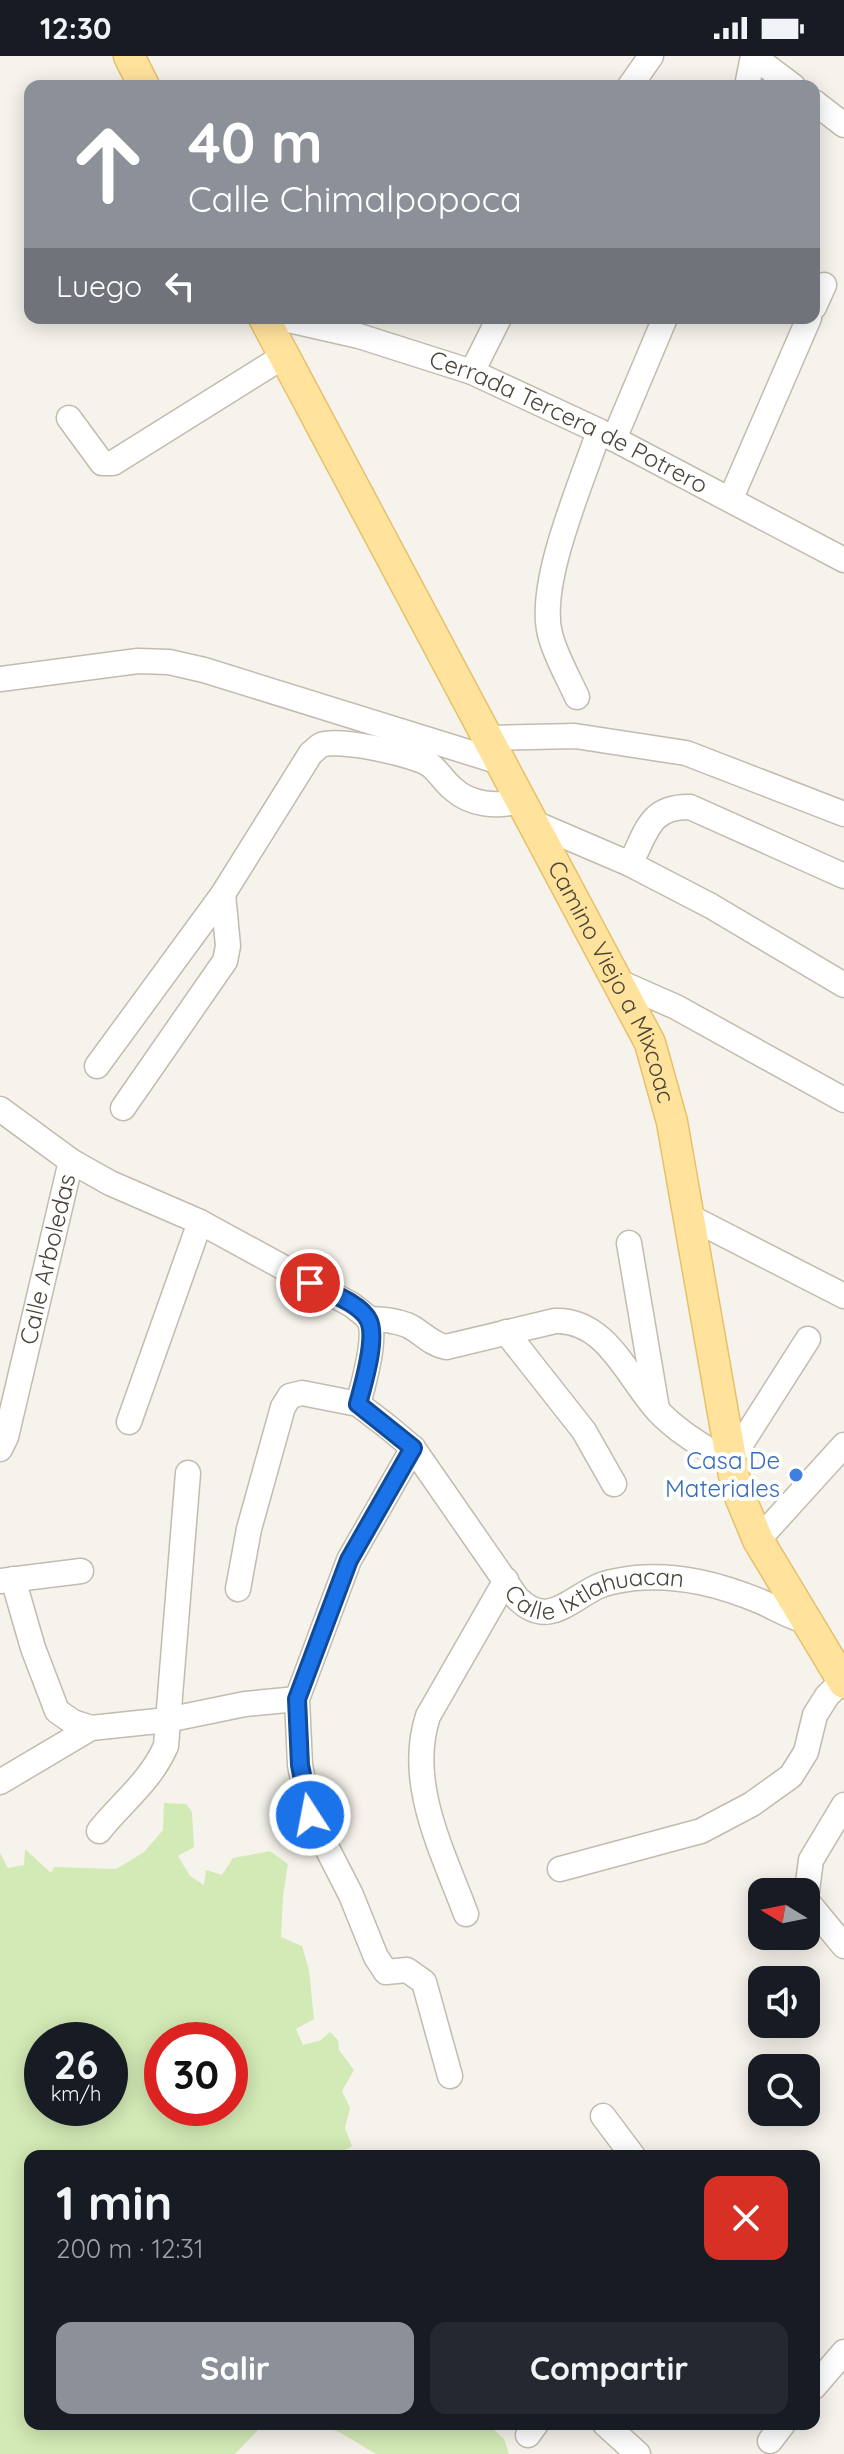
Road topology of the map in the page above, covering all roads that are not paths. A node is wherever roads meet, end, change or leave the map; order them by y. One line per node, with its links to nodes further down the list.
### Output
1 (129, 56): 4 (main road)
2 (651, 56): 5 (street)
3 (753, 56): 6 (street); 7 (street)
4 (141, 80)
5 (634, 80)
6 (748, 80)
7 (785, 80)
8 (820, 107): 9 (street)
9 (844, 125)
10 (267, 324): 15 (main road, Camino Viejo a Mixcoac)
11 (306, 324): 16 (street, Cerrada Tercera de Potrero)
12 (496, 324): 16 (street)
13 (662, 324): 18 (street)
14 (806, 324): 19 (street)
15 (284, 356): 17 (street); 23 (main road, Camino Viejo a Mixcoac)
16 (472, 372): 18 (street, Cerrada Tercera de Potrero)
17 (69, 418)
18 (606, 435): 19 (street, Cerrada Tercera de Potrero); 22 (street)
19 (731, 498): 20 (street, Cerrada Tercera de Potrero)
20 (844, 560)
21 (0, 679): 23 (street)
22 (577, 697)
23 (494, 750): 24 (main road, Camino Viejo a Mixcoac); 25 (street)
24 (527, 811): 26 (street); 28 (street); 29 (main road, Camino Viejo a Mixcoac)
25 (844, 814)
26 (630, 864): 27 (street); 30 (street)
27 (844, 876)
28 (223, 894): 31 (street); 33 (street)
29 (617, 981): 32 (street); 36 (main road, Camino Viejo a Mixcoac)
30 (844, 985)
31 (97, 1066)
32 (844, 1100)
33 (123, 1108)
34 (0, 1109): 35 (street)
35 (71, 1161): 37 (street); 48 (street, Calle Arboledas)
36 (690, 1217): 39 (street); 49 (main road, Camino Viejo a Mixcoac)
37 (200, 1222): 40 (street); 45 (street)
38 (629, 1243): 44 (street)
39 (844, 1296)
40 (368, 1319): 41 (street); 43 (street)
41 (506, 1332): 44 (street); 51 (street)
42 (808, 1339): 49 (street)
43 (358, 1404): 47 (street, Calle Ixtlahuacan); 56 (street)
44 (658, 1411): 49 (street)
45 (129, 1422)
46 (844, 1445): 52 (street)
47 (413, 1448): 55 (street, Calle Ixtlahuacan); 59 (street)
48 (0, 1449)
49 (729, 1463): 52 (main road, Camino Viejo a Mixcoac)
50 (188, 1473): 60 (street)
51 (614, 1484)
52 (758, 1540): 57 (main road, Camino Viejo a Mixcoac)
53 (81, 1571): 54 (street)
54 (6, 1580): 61 (street)
55 (506, 1580): 57 (street, Calle Ixtlahuacan); 67 (street)
56 (238, 1589)
57 (807, 1621): 58 (main road, Camino Viejo a Mixcoac)
58 (843, 1680): 65 (street)
59 (297, 1699): 60 (street); 70 (street)
60 (167, 1720): 61 (street); 64 (street)
61 (91, 1728): 62 (street)
62 (0, 1782)
63 (844, 1805): 66 (street)
64 (99, 1831)
65 (560, 1869)
66 (809, 1878)
67 (466, 1914)
68 (820, 1916): 69 (street)
69 (844, 1946)
70 (450, 2076)
71 (603, 2116): 72 (street)
72 (628, 2150)
73 (844, 2352): 74 (street)
74 (820, 2380)
75 (612, 2430): 76 (street)
76 (638, 2454)

